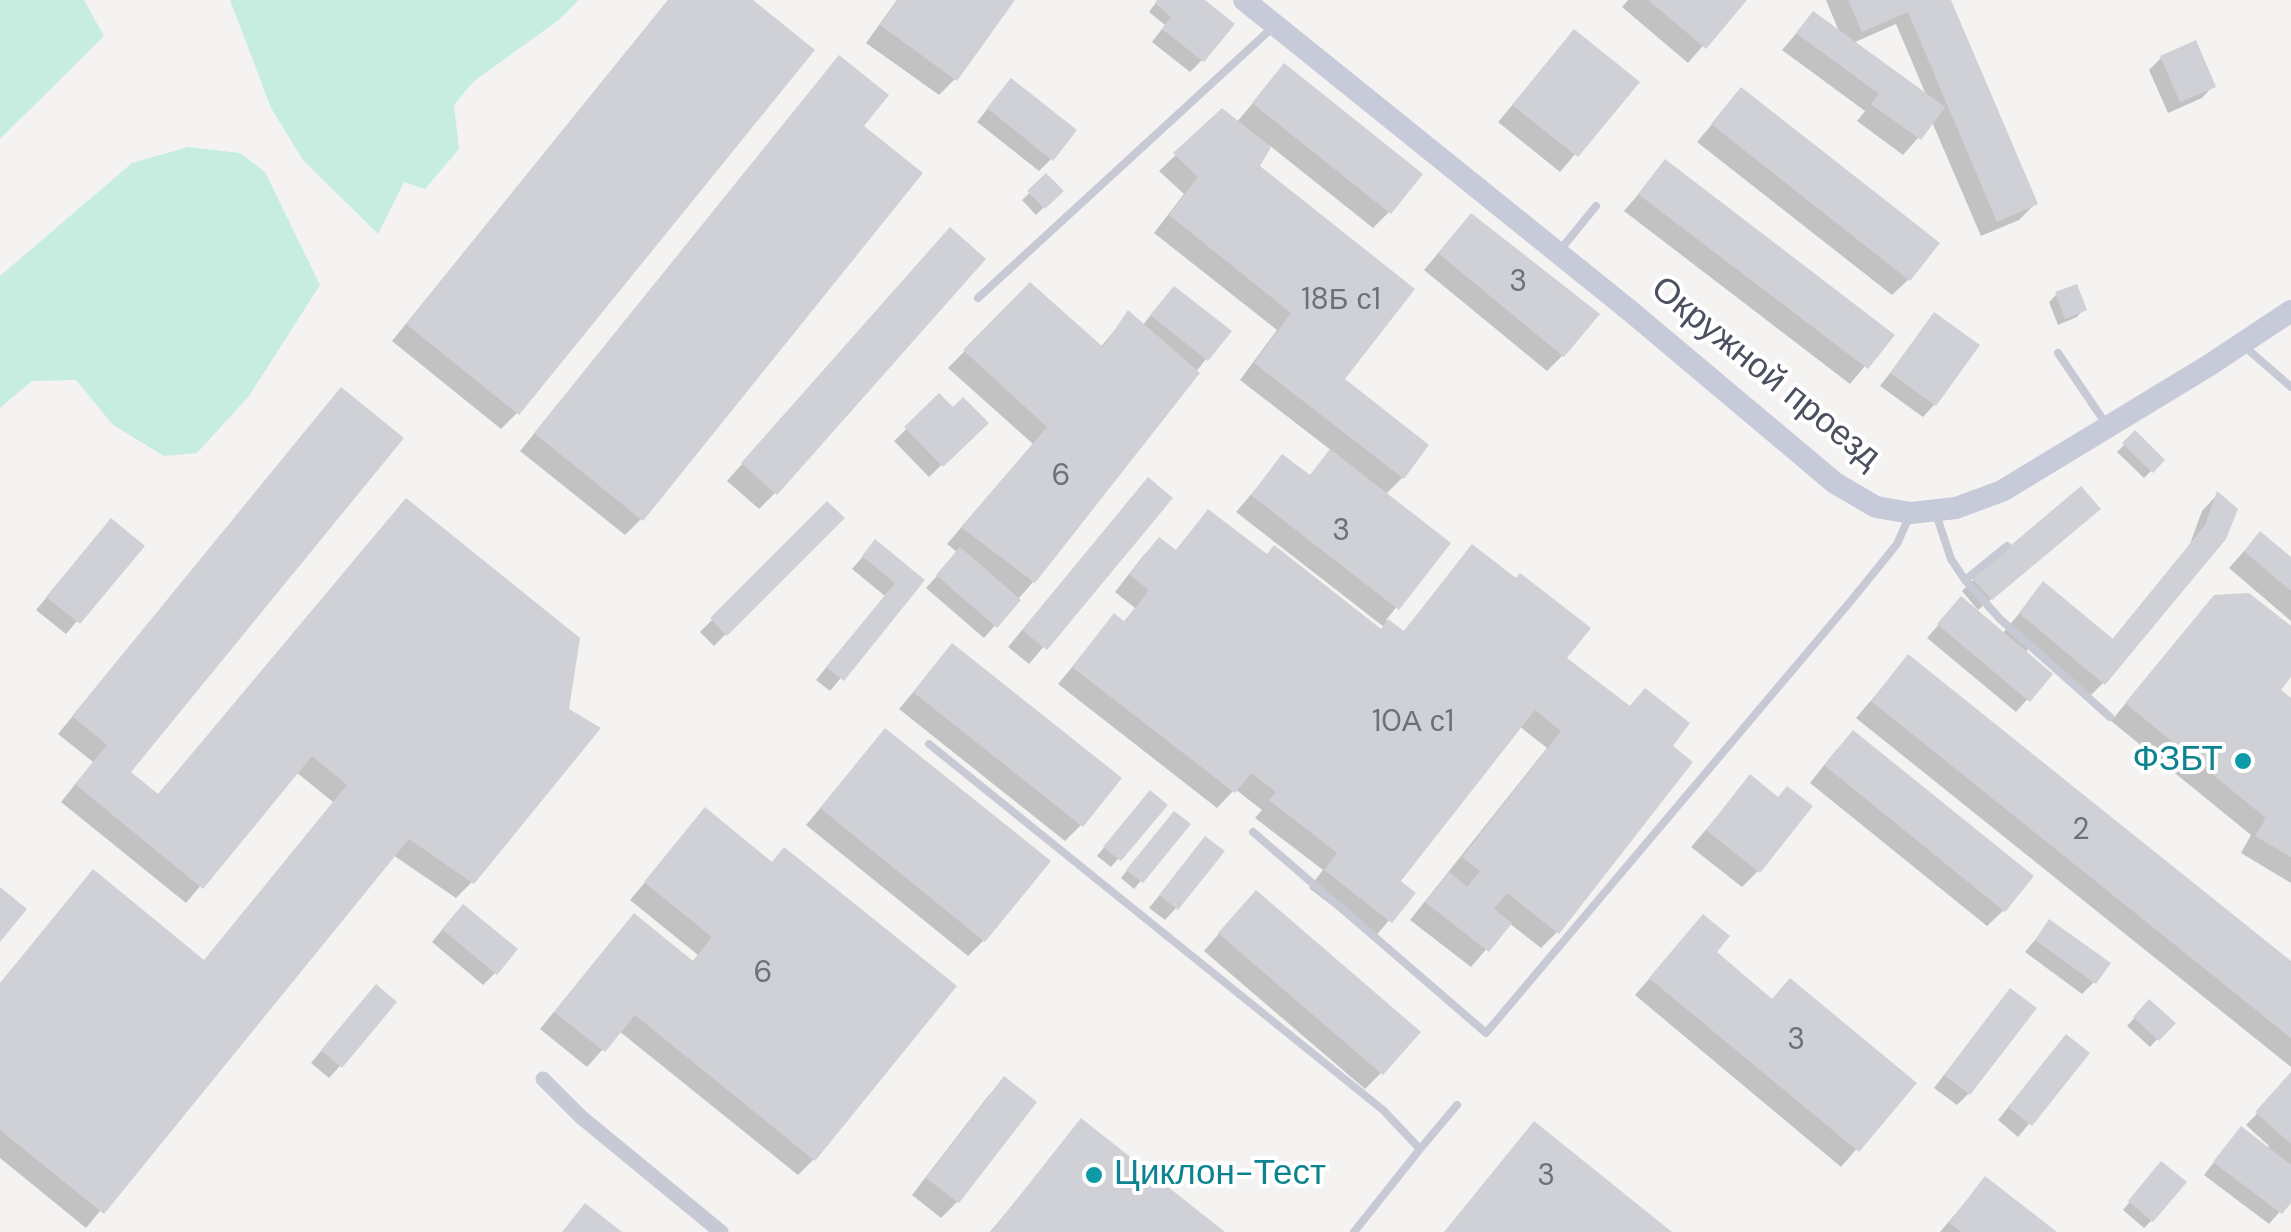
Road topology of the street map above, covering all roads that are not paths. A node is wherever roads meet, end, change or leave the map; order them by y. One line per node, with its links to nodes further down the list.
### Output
1 (1244, 0): 2 (street, Окружной проезд)
2 (1275, 25): 4 (street, Окружной проезд); 5 (lane)
3 (1596, 206): 4 (lane)
4 (1558, 252): 12 (street, Окружной проезд)
5 (978, 298)
6 (2291, 312): 7 (street, Окружной проезд)
7 (2241, 344): 9 (lane); 10 (street, Окружной проезд)
8 (2058, 354): 10 (lane)
9 (2291, 387)
10 (2108, 427): 11 (street, Окружной проезд)
11 (1935, 510): 12 (street, Окружной проезд); 14 (lane)
12 (1911, 513): 17 (lane)
13 (2006, 546): 14 (lane)
14 (1965, 580): 15 (lane)
15 (2110, 717)
16 (929, 744): 20 (lane)
17 (1253, 832)
18 (543, 1079): 21 (street)
19 (1457, 1105): 20 (lane)
20 (1420, 1149): 22 (lane)
21 (721, 1232)
22 (1354, 1232)

